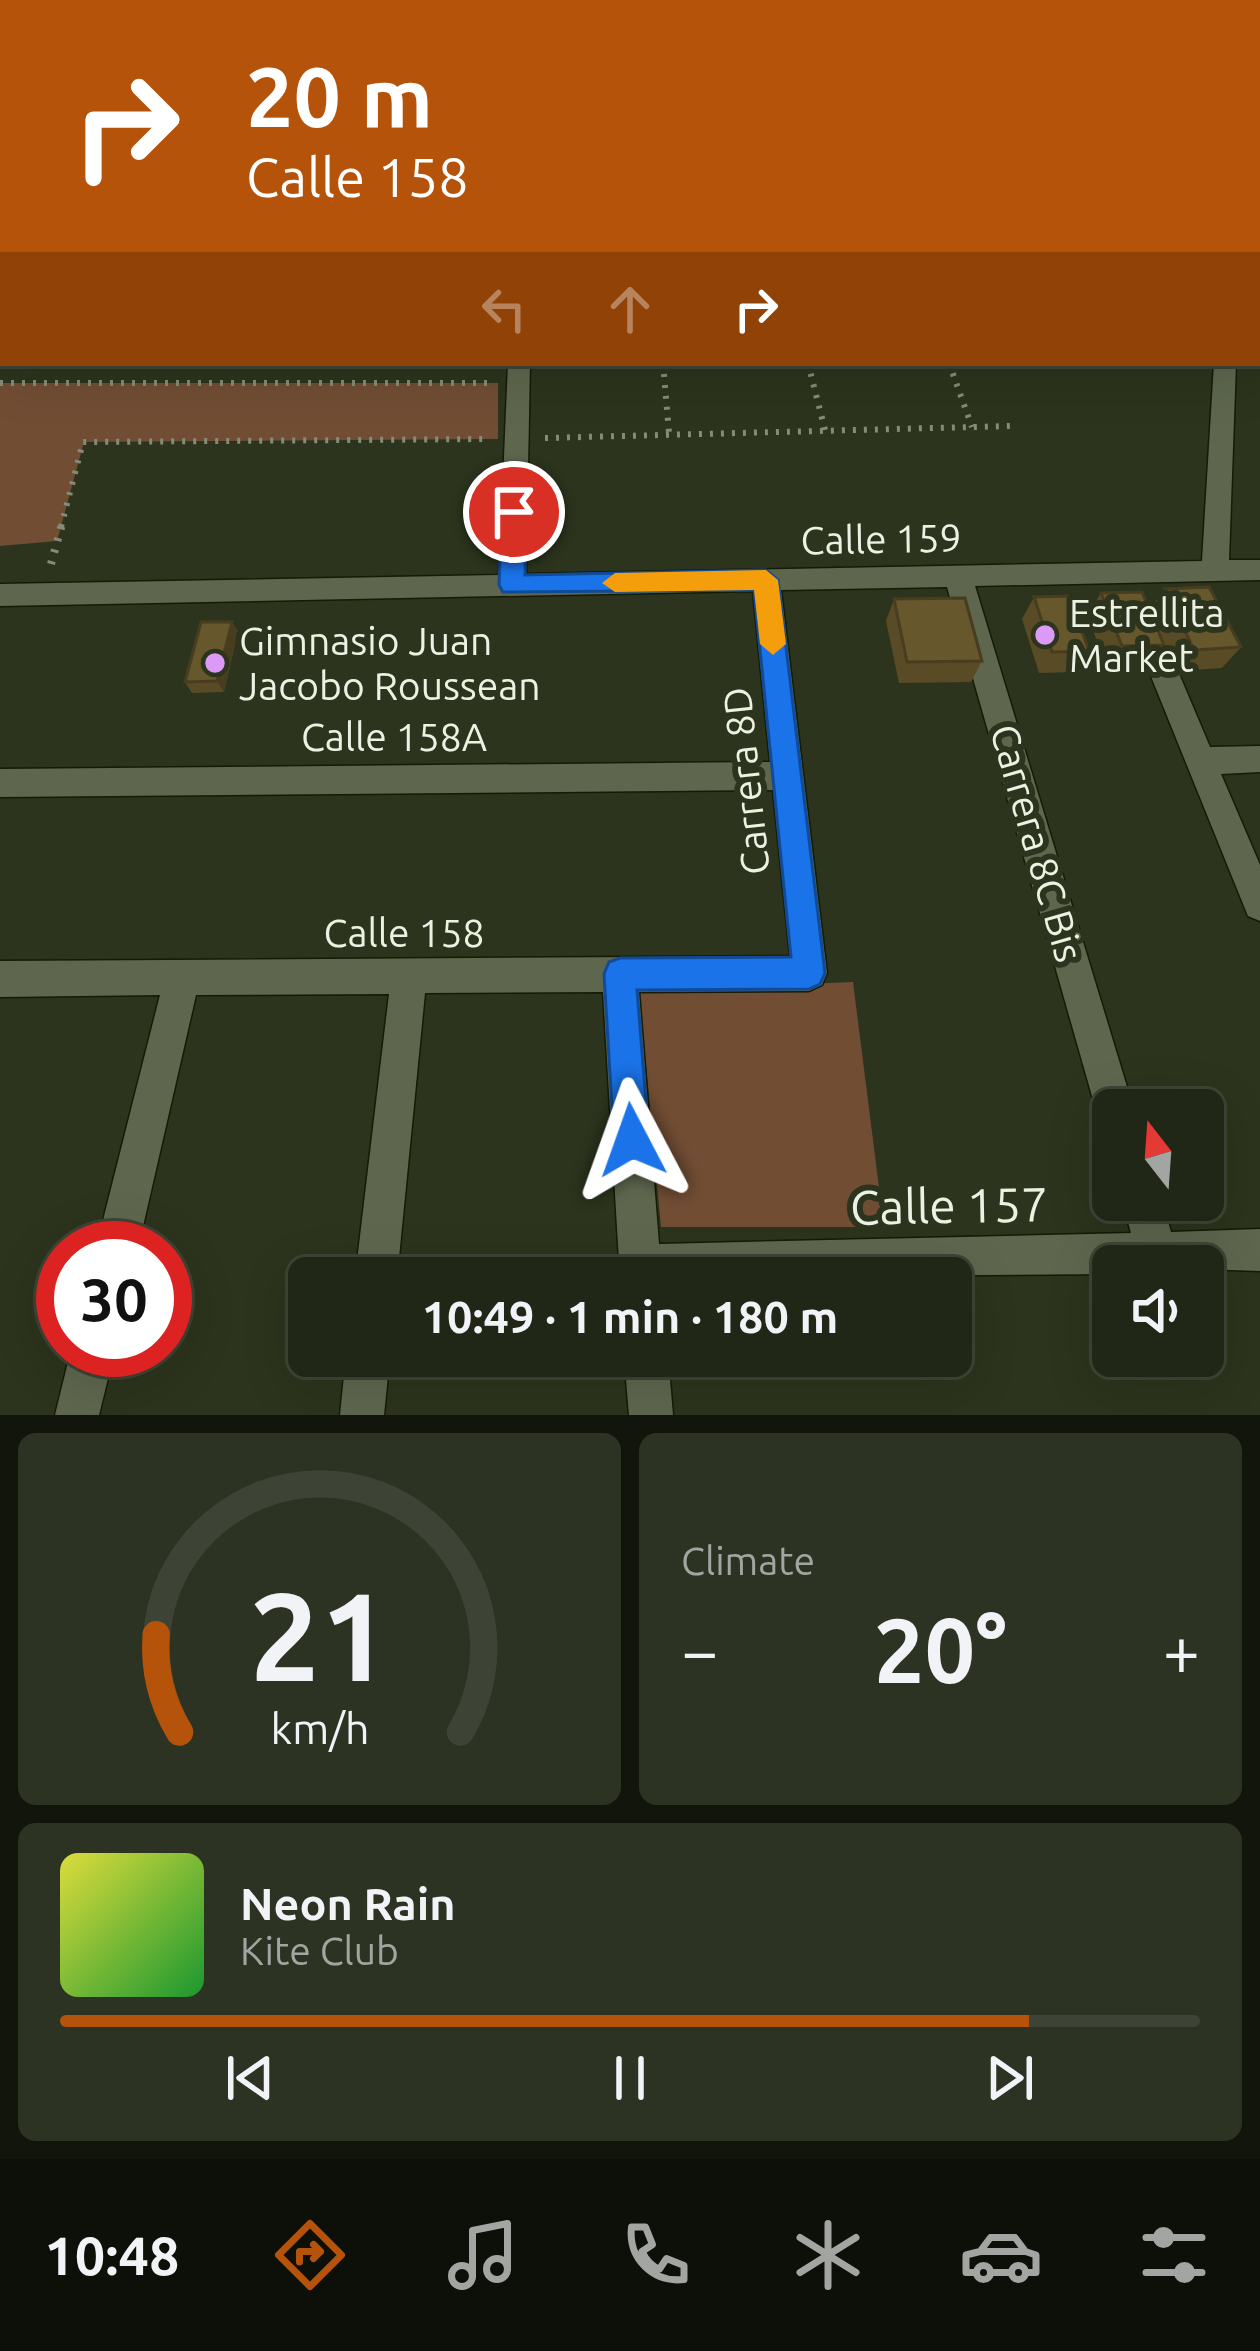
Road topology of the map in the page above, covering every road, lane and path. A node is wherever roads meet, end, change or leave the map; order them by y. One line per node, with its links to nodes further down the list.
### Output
1 (663, 366): 9 (path)
2 (809, 366): 8 (path)
3 (950, 366): 7 (path)
4 (1225, 366): 12 (street)
5 (518, 373): 6 (path); 16 (street)
6 (0, 383)
7 (972, 427)
8 (825, 430)
9 (669, 433)
10 (83, 442): 17 (path)
11 (1260, 570): 12 (street, Calle 159)
12 (1215, 571): 13 (street, Calle 159)
13 (1122, 573): 14 (street, Calle 159); 20 (street)
14 (958, 576): 15 (street, Calle 159); 29 (street, Carrera 8C Bis)
15 (766, 580): 16 (street, Calle 159); 21 (street, Carrera 8D)
16 (512, 585): 17 (street, Calle 159)
17 (43, 594): 18 (street, Calle 159)
18 (0, 595)
19 (1260, 759): 20 (street)
20 (1200, 760): 23 (street)
21 (789, 776): 22 (street, Calle 158A); 24 (street, Carrera 8D)
22 (0, 783)
23 (1260, 905)
24 (809, 973): 25 (street, Calle 158)
25 (620, 974): 26 (street, Calle 158); 35 (street)
26 (409, 975): 27 (street, Calle 158); 34 (street)
27 (182, 977): 28 (street, Calle 158); 30 (street)
28 (0, 979)
29 (1109, 1089)
30 (123, 1221)
31 (1260, 1250): 32 (street, Calle 157)
32 (1224, 1251)
33 (1092, 1254): 36 (street, Calle 157)
34 (378, 1257)
35 (640, 1257)
36 (972, 1259)
37 (86, 1377): 40 (street)
38 (366, 1377): 41 (street)
39 (647, 1377): 42 (street)
40 (77, 1415)
41 (362, 1415)
42 (650, 1415)

